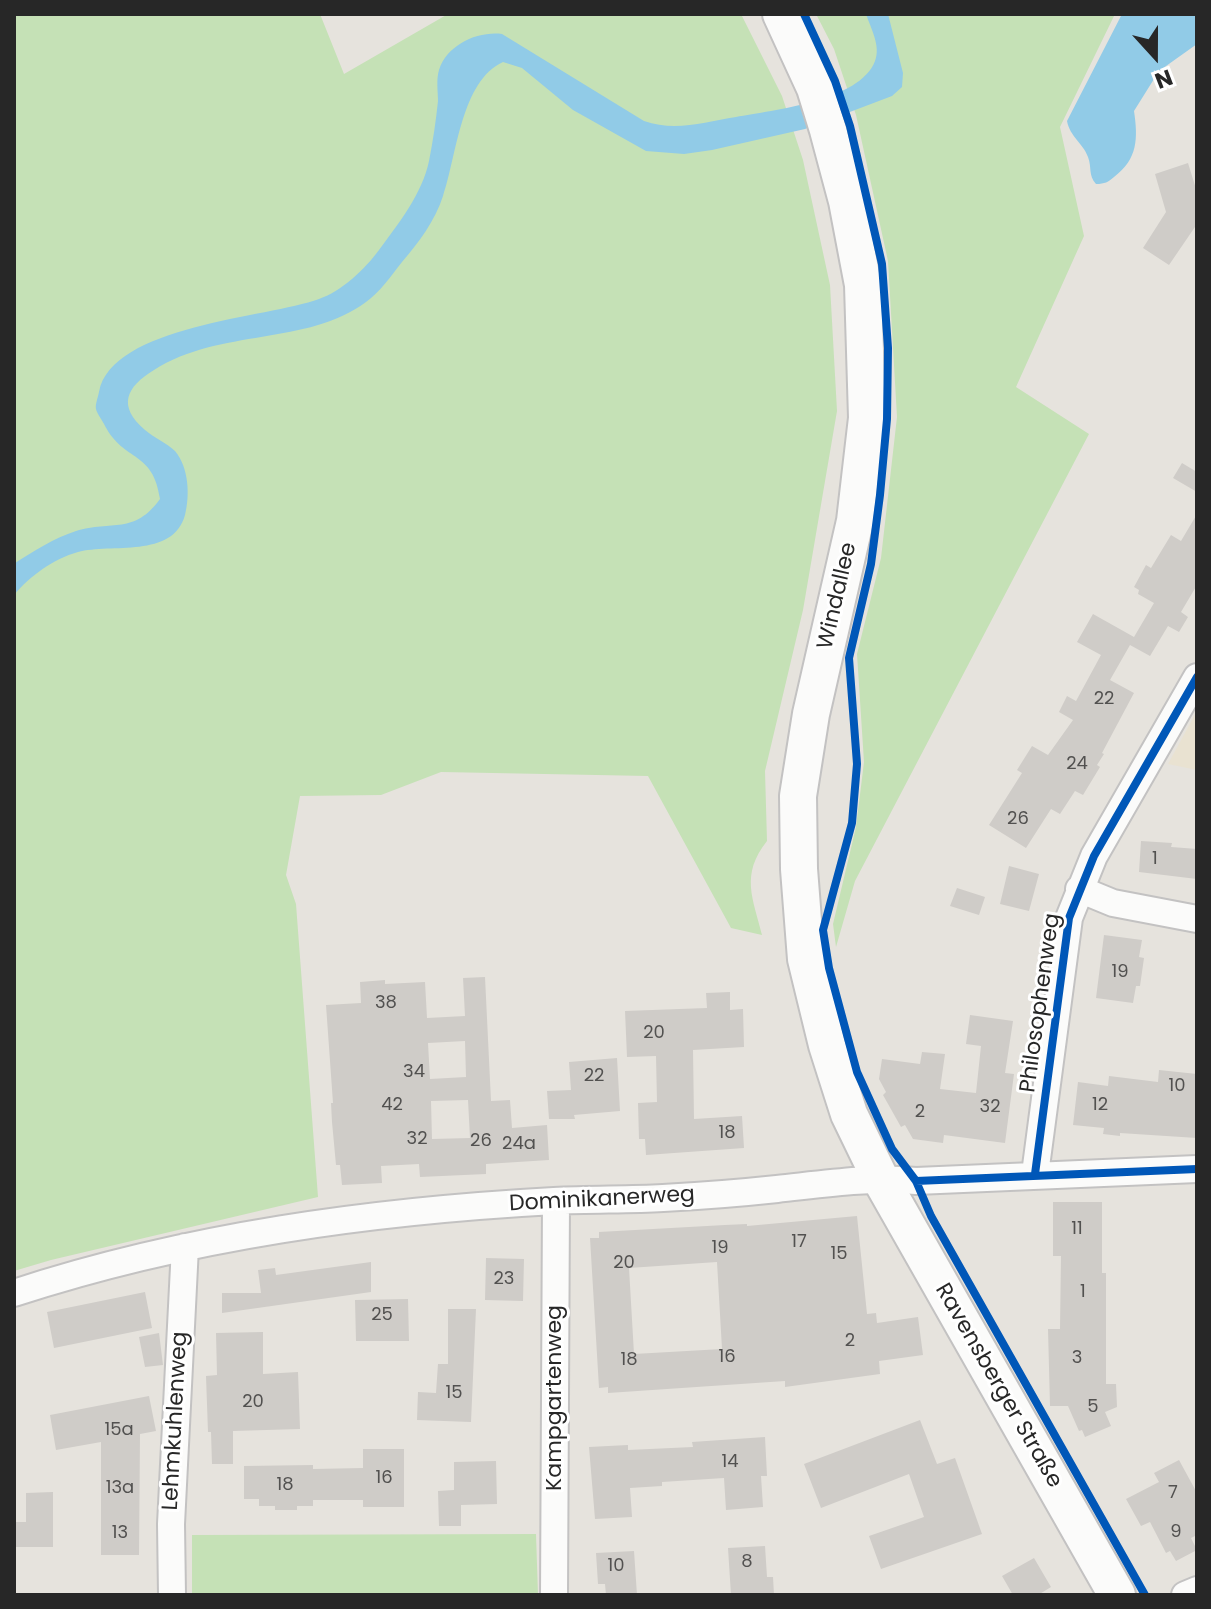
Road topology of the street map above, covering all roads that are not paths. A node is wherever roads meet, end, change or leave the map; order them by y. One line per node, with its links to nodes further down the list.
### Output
1 (781, 14): 7 (main road, Windallee)
2 (1197, 677): 3 (street, Philosophenweg)
3 (1079, 889): 4 (street); 6 (street, Philosophenweg)
4 (1197, 919)
5 (1197, 1169): 6 (street, Dominikanerweg)
6 (1035, 1174): 7 (street, Dominikanerweg)
7 (880, 1178): 8 (street, Dominikanerweg); 14 (main road, Ravensberger Straße)
8 (556, 1201): 9 (street, Dominikanerweg); 13 (street, Kampgartenweg)
9 (185, 1247): 10 (street, Dominikanerweg); 12 (street, Lehmkuhlenweg)
10 (14, 1293)
11 (1197, 1590): 15 (street)
12 (172, 1595)
13 (554, 1595)
14 (1117, 1595)
15 (1185, 1595)

